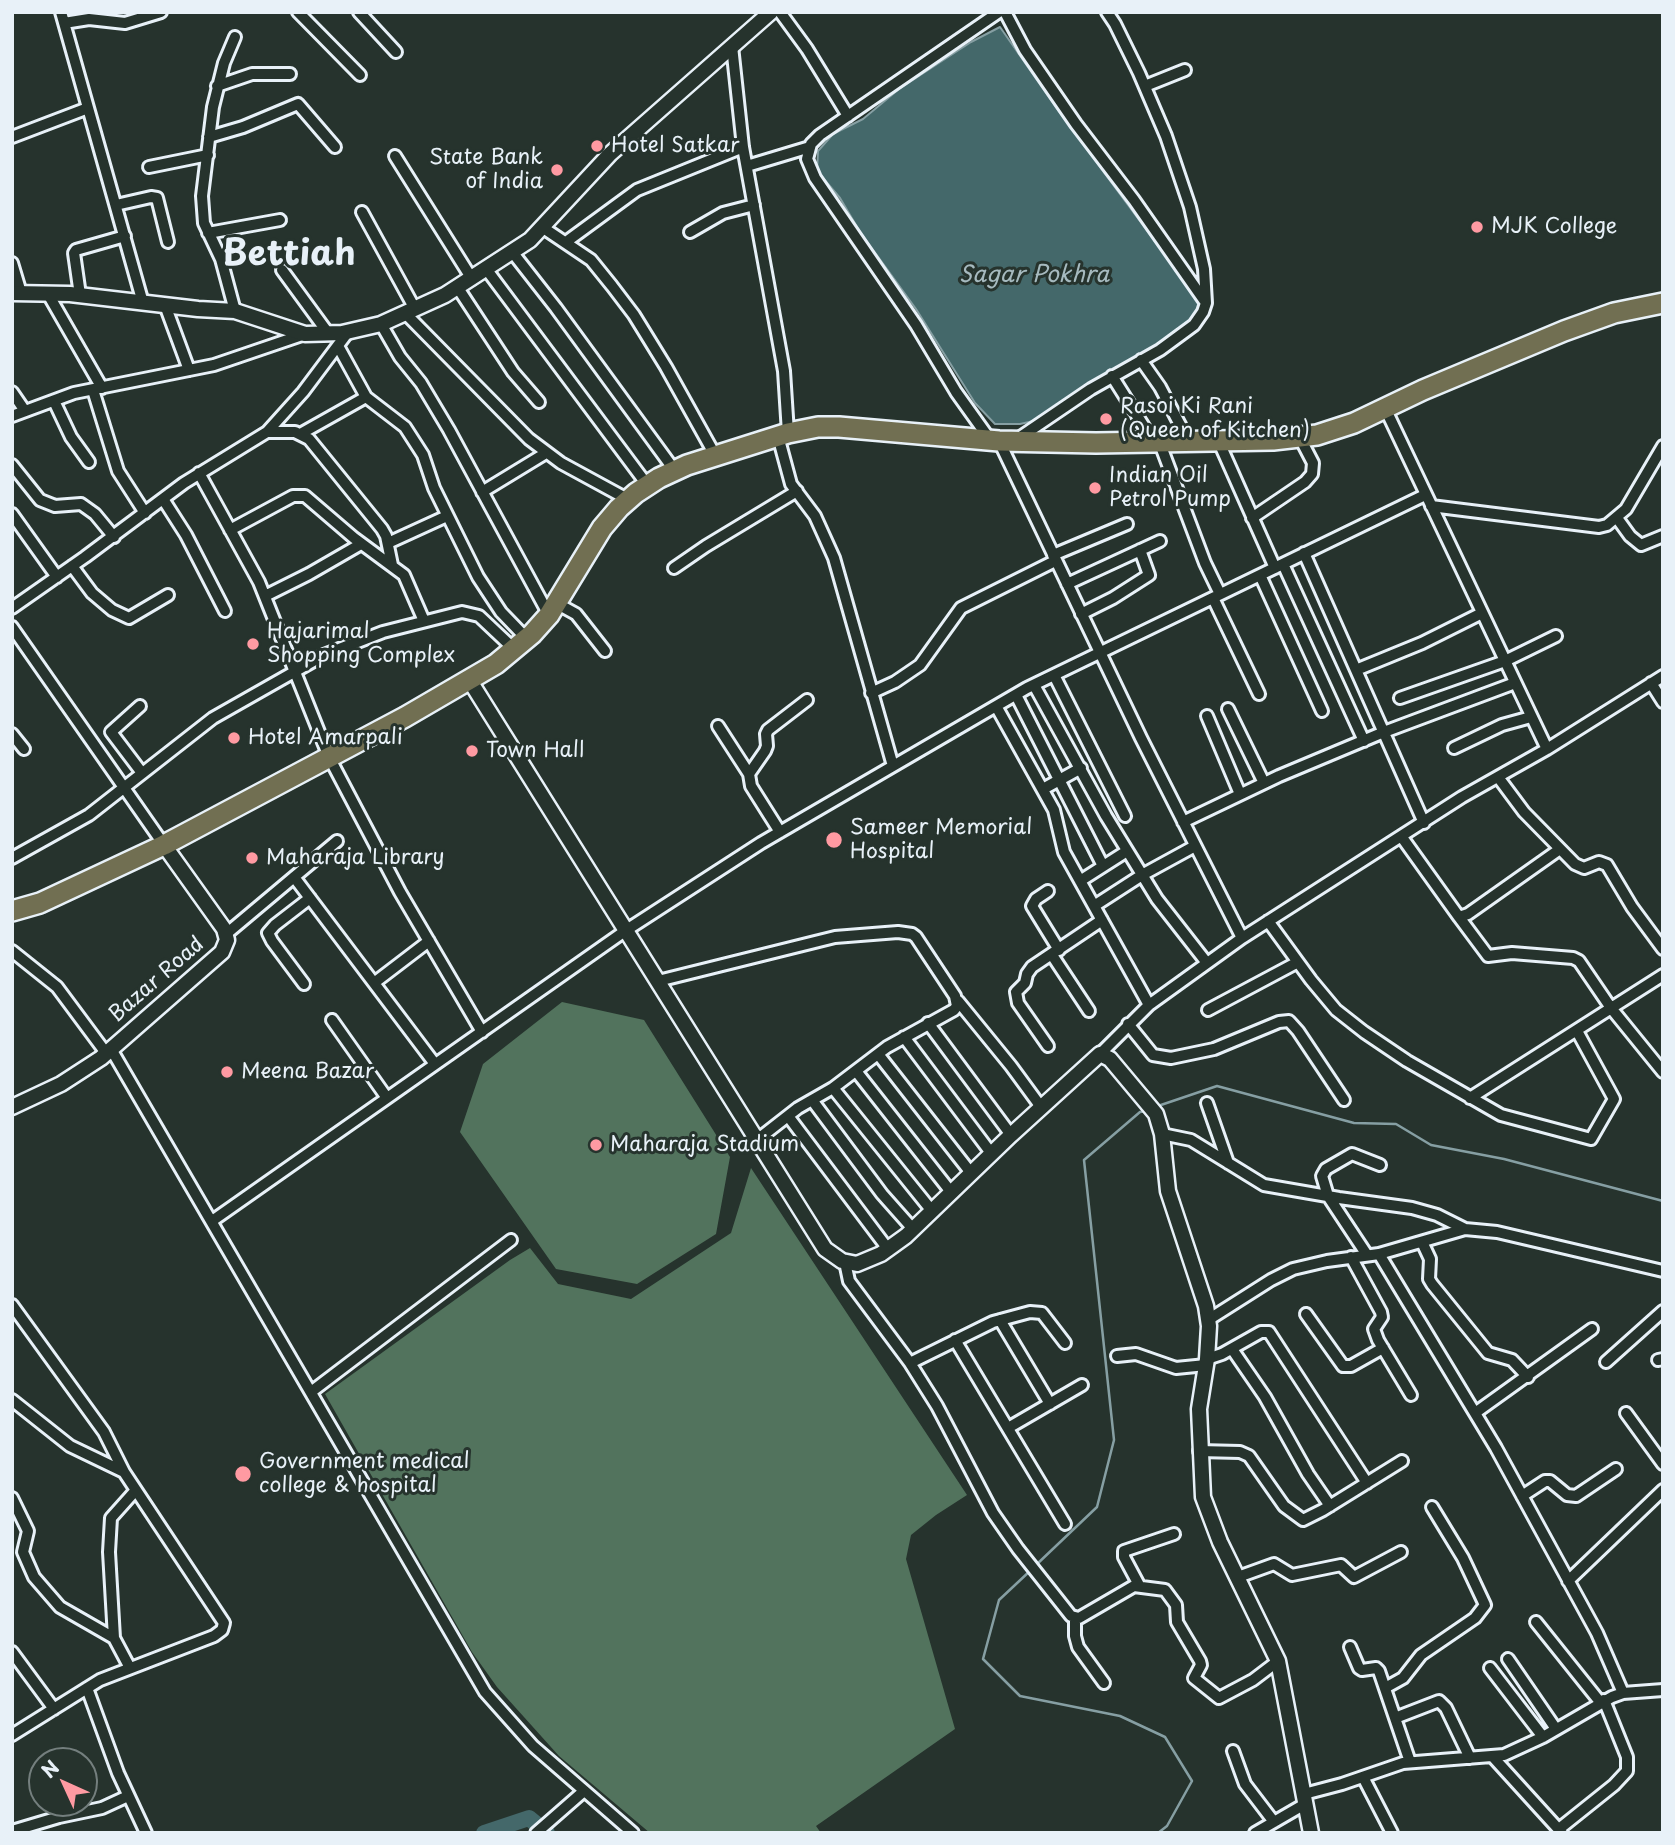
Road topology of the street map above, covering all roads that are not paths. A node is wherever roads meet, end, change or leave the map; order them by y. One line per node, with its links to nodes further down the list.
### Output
1 (161, 12): 8 (street)
2 (298, 12): 14 (street)
3 (359, 12): 11 (street)
4 (999, 12): 18 (street)
5 (1005, 12): 48 (street)
6 (772, 13): 10 (street); 18 (street)
7 (1111, 14): 16 (street)
8 (62, 18): 17 (street)
9 (235, 37): 15 (street)
10 (732, 46): 22 (street); 32 (street)
11 (396, 52)
12 (1185, 70): 16 (street)
13 (290, 74): 15 (street)
14 (360, 75)
15 (217, 86): 20 (street)
16 (1144, 86): 48 (street)
17 (89, 108): 19 (street); 28 (street)
18 (848, 116): 23 (street)
19 (12, 137)
20 (209, 137): 21 (street); 24 (street)
21 (335, 147)
22 (743, 147): 26 (street); 37 (street)
23 (810, 147): 26 (street); 75 (street)
24 (208, 155): 27 (street); 34 (street)
25 (395, 156): 42 (street)
26 (747, 166): 29 (street)
27 (149, 167)
28 (116, 205): 35 (street); 36 (street)
29 (754, 205): 33 (street); 71 (street)
30 (362, 212): 52 (street)
31 (280, 220): 34 (street)
32 (542, 227): 37 (street); 38 (street)
33 (691, 232)
34 (208, 233): 51 (street)
35 (125, 236): 46 (street); 47 (street)
36 (168, 242)
37 (566, 242): 79 (street)
38 (513, 253): 41 (street); 82 (street)
39 (12, 263): 44 (street)
40 (282, 270): 56 (street)
41 (486, 270): 42 (street); 84 (street)
42 (472, 279): 43 (street)
43 (458, 288): 52 (street); 65 (street)
44 (17, 293): 45 (street)
45 (48, 294): 46 (street); 61 (street)
46 (80, 295): 47 (street)
47 (143, 303): 50 (street)
48 (1206, 303): 58 (street)
49 (1663, 303): 66 (highway)
50 (165, 305): 51 (street); 59 (street)
51 (235, 311): 55 (street)
52 (410, 311): 53 (street); 78 (street)
53 (381, 324): 54 (street); 86 (street)
54 (348, 332): 56 (street); 57 (street)
55 (305, 334): 56 (street); 59 (street)
56 (328, 334)
57 (338, 346): 63 (street); 69 (street)
58 (1141, 360): 60 (street); 73 (street)
59 (189, 370): 61 (street)
60 (1112, 376): 75 (street); 76 (street)
61 (97, 389): 64 (street); 91 (street)
62 (12, 392): 67 (street)
63 (366, 397): 70 (street); 93 (street)
64 (54, 401): 67 (street); 80 (street)
65 (539, 402)
66 (1385, 408): 72 (highway); 87 (street)
67 (25, 411): 68 (street)
68 (12, 416)
69 (267, 432): 70 (street); 83 (street)
70 (302, 433): 101 (street)
71 (783, 434): 75 (highway); 79 (highway); 85 (street)
72 (1300, 438): 74 (highway); 94 (street)
73 (1188, 440): 74 (highway); 76 (highway)
74 (1219, 440): 94 (street)
75 (1001, 441): 76 (highway); 105 (street)
76 (1156, 441): 115 (street)
77 (1663, 446): 95 (street)
78 (546, 453): 86 (street); 89 (street)
79 (715, 456): 82 (highway)
80 (89, 462)
81 (12, 465): 99 (street)
82 (675, 471): 84 (highway)
83 (199, 473): 88 (street); 97 (street)
84 (648, 486): 89 (highway)
85 (797, 491): 109 (street); 136 (street)
86 (482, 492): 117 (street)
87 (1425, 495): 90 (street); 104 (street)
88 (163, 499): 91 (street); 118 (street)
89 (629, 500): 117 (highway)
90 (1431, 506): 95 (street); 119 (street)
91 (145, 513): 99 (street)
92 (12, 514): 111 (street)
93 (447, 516): 101 (street); 124 (street)
94 (1252, 518): 108 (street)
95 (1617, 518): 98 (street)
96 (1127, 524): 105 (street)
97 (230, 530): 102 (street); 114 (street)
98 (1663, 536)
99 (114, 537): 107 (street)
100 (1160, 541): 103 (street)
101 (388, 543): 106 (street)
102 (361, 544): 106 (street); 114 (street)
103 (1140, 550): 112 (street); 120 (street)
104 (1304, 554): 108 (street); 128 (street)
105 (1054, 558): 112 (street); 136 (street)
106 (392, 565): 121 (street)
107 (72, 566): 111 (street); 113 (street)
108 (1279, 566): 110 (street); 151 (street)
109 (674, 568)
110 (1260, 575): 115 (street); 145 (street)
111 (57, 577): 116 (street)
112 (1066, 584): 120 (street)
113 (168, 595)
114 (265, 596): 129 (street)
115 (1217, 596): 126 (street); 137 (street)
116 (12, 608)
117 (552, 609): 124 (highway); 125 (street)
118 (225, 611)
119 (1482, 613): 127 (street); 128 (street)
120 (1081, 614): 126 (street)
121 (424, 621): 124 (street); 129 (street)
122 (12, 627): 163 (street)
123 (1556, 636): 127 (street)
124 (521, 644): 132 (highway)
125 (605, 651)
126 (1099, 653): 130 (street); 167 (street)
127 (1505, 661): 133 (street); 139 (street)
128 (1356, 670): 149 (street)
129 (293, 671): 155 (street); 158 (street)
130 (1054, 675): 135 (street); 166 (street)
131 (1663, 676): 134 (street)
132 (470, 681): 155 (highway); 188 (street)
133 (1515, 683): 147 (street); 149 (street)
134 (1651, 683): 141 (street); 154 (street)
135 (1034, 685): 138 (street); 157 (street)
136 (872, 693): 156 (street)
137 (1259, 694)
138 (1016, 695): 143 (street); 161 (street)
139 (1400, 698)
140 (807, 700): 159 (street)
141 (1663, 702)
142 (140, 706): 158 (street)
143 (996, 706): 156 (street); 164 (street)
144 (1228, 709): 162 (street)
145 (1322, 710)
146 (1207, 716): 165 (street)
147 (1531, 717): 152 (street); 154 (street)
148 (718, 726): 159 (street)
149 (1384, 732): 151 (street); 168 (street)
150 (12, 734): 153 (street)
151 (1364, 741): 162 (street)
152 (1454, 748)
153 (24, 749)
154 (1547, 749): 160 (street)
155 (329, 757): 172 (highway); 191 (street)
156 (893, 766): 169 (street)
157 (1081, 768): 161 (street); 175 (street)
158 (142, 773): 163 (street)
159 (749, 774): 169 (street)
160 (1498, 777): 168 (street); 174 (street)
161 (1060, 779): 164 (street); 177 (street)
162 (1264, 783): 165 (street)
163 (123, 789): 172 (street); 176 (street)
164 (1043, 789): 180 (street)
165 (1240, 794): 167 (street)
166 (1125, 816)
167 (1183, 822): 173 (street)
168 (1424, 823): 170 (street)
169 (780, 832): 188 (street)
170 (1401, 836): 185 (street); 187 (street)
171 (337, 841): 179 (street)
172 (163, 845): 184 (highway); 189 (street, Bazar Road)
173 (1195, 846): 178 (street); 190 (street)
174 (1560, 849): 185 (street); 192 (street)
175 (1127, 851): 177 (street); 178 (street)
176 (12, 858)
177 (1102, 866): 180 (street)
178 (1142, 875): 183 (street); 196 (street)
179 (294, 877): 182 (street); 189 (street)
180 (1080, 881): 183 (street)
181 (1048, 891): 194 (street)
182 (310, 898): 199 (street); 200 (street)
183 (1094, 906): 186 (street)
184 (12, 911)
185 (1459, 917): 203 (street)
186 (1102, 920): 194 (street); 202 (street)
187 (1268, 921): 190 (street); 195 (street)
188 (625, 931): 197 (street); 210 (street)
189 (225, 935): 213 (street, Bazar Road)
190 (1242, 938): 196 (street)
191 (429, 941): 199 (street); 210 (street)
192 (1663, 948)
193 (12, 951): 213 (street)
194 (1055, 952): 205 (street); 212 (street)
195 (1298, 962): 204 (street); 221 (street)
196 (1207, 963): 202 (street)
197 (658, 981): 201 (street); 230 (street)
198 (1661, 981): 203 (street)
199 (374, 982): 216 (street)
200 (304, 984)
201 (958, 1001): 207 (street); 226 (street)
202 (1149, 1005): 208 (street)
203 (1611, 1008): 209 (street); 218 (street)
204 (1208, 1010)
205 (1089, 1011)
206 (332, 1020): 220 (street)
207 (928, 1024): 211 (street); 229 (street)
208 (1128, 1024): 215 (street); 223 (street)
209 (1577, 1031): 221 (street); 221 (street)
210 (482, 1032): 216 (street)
211 (904, 1037): 214 (street); 231 (street)
212 (1048, 1046)
213 (108, 1051): 225 (street, Bazar Road); 238 (street)
214 (878, 1054): 217 (street); 234 (street)
215 (1100, 1054): 226 (street); 228 (street)
216 (435, 1064): 220 (street)
217 (856, 1071): 219 (street); 235 (street)
218 (1663, 1072)
219 (833, 1088): 222 (street); 237 (street)
220 (387, 1098): 238 (street)
221 (1470, 1098)
222 (812, 1100): 227 (street); 239 (street)
223 (1344, 1100)
224 (1207, 1103): 232 (street)
225 (12, 1107)
226 (1041, 1107): 229 (street)
227 (788, 1116): 230 (street); 243 (street)
228 (1162, 1134): 232 (street); 252 (street)
229 (1011, 1135): 231 (street)
230 (757, 1140): 246 (street)
231 (991, 1153): 234 (street)
232 (1228, 1163): 236 (street)
233 (1380, 1166): 236 (street)
234 (971, 1173): 235 (street)
235 (951, 1192): 237 (street)
236 (1328, 1196): 240 (street); 244 (street)
237 (932, 1211): 239 (street)
238 (212, 1221): 264 (street)
239 (913, 1229): 243 (street)
240 (1465, 1229): 242 (street); 247 (street)
241 (511, 1240): 264 (street)
242 (1422, 1242): 244 (street); 262 (street)
243 (888, 1249): 246 (street)
244 (1373, 1254): 245 (street); 268 (street)
245 (1352, 1257): 252 (street); 256 (street)
246 (845, 1262): 261 (street)
247 (1663, 1271)
248 (12, 1304): 275 (street)
249 (1663, 1311): 260 (street)
250 (1306, 1314): 256 (street)
251 (1000, 1320): 254 (street); 255 (street); 267 (street)
252 (1208, 1320): 259 (street)
253 (1592, 1329): 262 (street)
254 (954, 1340): 261 (street); 270 (street)
255 (1065, 1343)
256 (1383, 1348): 265 (street)
257 (1232, 1349): 259 (street); 276 (street); 281 (street)
258 (1117, 1356): 259 (street)
259 (1206, 1362): 271 (street)
260 (1606, 1362)
261 (910, 1363): 289 (street)
262 (1528, 1377): 268 (street)
263 (1082, 1385): 267 (street)
264 (311, 1392): 314 (street)
265 (1411, 1395)
266 (12, 1399): 275 (street)
267 (1050, 1404): 270 (street)
268 (1475, 1413): 279 (street)
269 (1626, 1413): 273 (street)
270 (1008, 1428): 283 (street)
271 (1199, 1451): 281 (street); 286 (street)
272 (1402, 1461): 276 (street)
273 (1663, 1464)
274 (1616, 1469): 279 (street)
275 (124, 1472): 277 (street)
276 (1367, 1483): 281 (street)
277 (136, 1490): 291 (street); 296 (street)
278 (1663, 1490): 287 (street)
279 (1522, 1496): 287 (street)
280 (12, 1498): 291 (street)
281 (1330, 1506)
282 (1432, 1507): 300 (street)
283 (1065, 1524)
284 (1174, 1534): 288 (street)
285 (1401, 1552): 286 (street)
286 (1238, 1577): 295 (street)
287 (1568, 1581): 302 (street)
288 (1139, 1585): 289 (street); 295 (street)
289 (1076, 1618): 298 (street)
290 (1536, 1622): 303 (street)
291 (114, 1638): 296 (street)
292 (1350, 1647): 300 (street)
293 (12, 1652): 304 (street)
294 (1508, 1660): 306 (street)
295 (1278, 1661): 316 (street)
296 (130, 1668): 299 (street)
297 (1490, 1668): 308 (street)
298 (1104, 1683)
299 (87, 1688): 304 (street); 315 (street)
300 (1385, 1688): 305 (street)
301 (1663, 1690): 302 (street)
302 (1623, 1693): 303 (street)
303 (1602, 1701): 306 (street); 319 (street)
304 (54, 1709): 307 (street)
305 (1395, 1718): 311 (street); 312 (street)
306 (1556, 1729): 308 (street)
307 (12, 1735)
308 (1543, 1737): 310 (street)
309 (1233, 1751): 317 (street)
310 (1493, 1757): 311 (street); 319 (street)
311 (1470, 1758): 312 (street)
312 (1410, 1762): 313 (street)
313 (1363, 1777): 316 (street); 325 (street)
314 (584, 1791): 321 (street); 322 (street)
315 (128, 1796): 318 (street); 320 (street)
316 (1305, 1799): 317 (street); 324 (street)
317 (1274, 1822): 323 (street)
318 (12, 1831)
319 (1561, 1831)
320 (146, 1833)
321 (537, 1833)
322 (633, 1833)
323 (1255, 1833)
324 (1311, 1833)
325 (1392, 1833)

